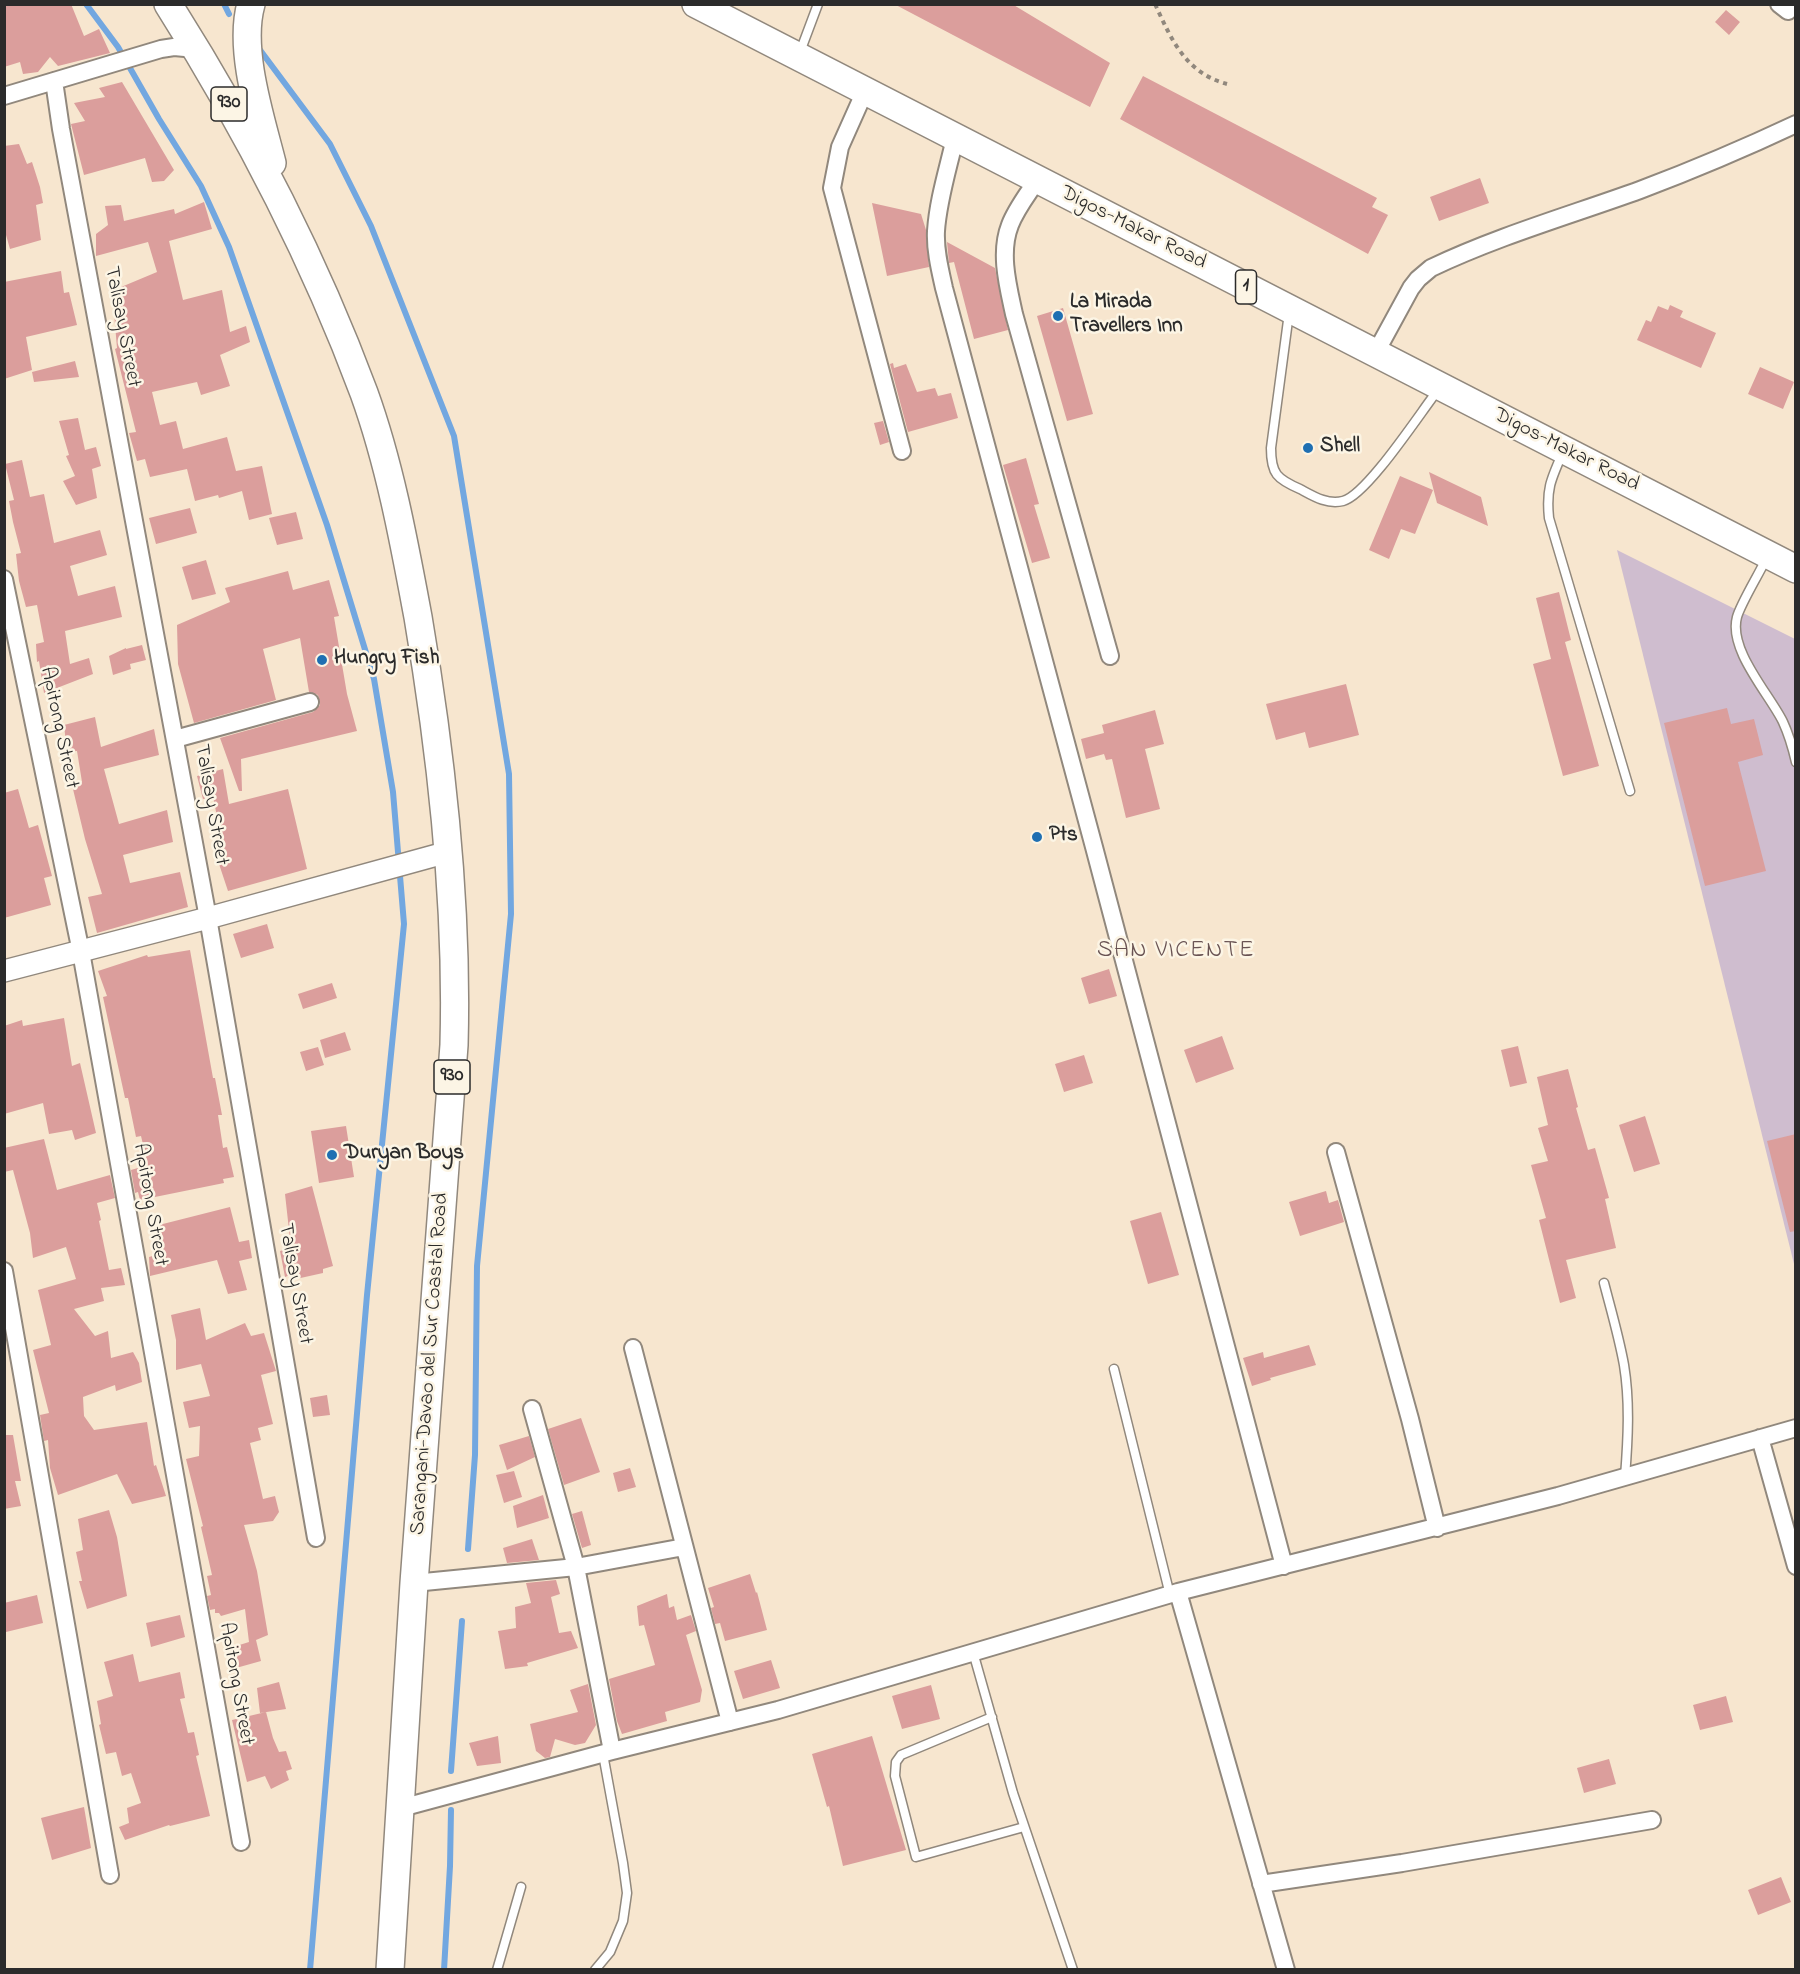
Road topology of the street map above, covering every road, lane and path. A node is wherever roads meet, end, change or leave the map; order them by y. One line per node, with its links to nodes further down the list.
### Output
1 (168, 4): 6 (main road, Sarangani-Davao del Sur Coastal Road / 930)
2 (251, 4): 15 (main road, Sarangani-Davao del Sur Coastal Road / 930)
3 (818, 4): 7 (lane)
4 (1155, 4): 9 (path)
5 (709, 8): 7 (main road, Digos-Makar Road / 1)
6 (196, 48): 8 (street); 15 (main road, Sarangani-Davao del Sur Coastal Road / 930)
7 (798, 57): 10 (main road, Digos-Makar Road / 1)
8 (54, 81): 11 (street); 26 (street, Talisay Street)
9 (1227, 84)
10 (865, 92): 13 (main road, Digos-Makar Road / 1); 20 (street)
11 (4, 96)
12 (1796, 124): 17 (street)
13 (955, 138): 14 (main road, Digos-Makar Road / 1); 45 (street)
14 (1037, 180): 16 (main road, Digos-Makar Road / 1); 24 (street)
15 (284, 208): 29 (main road, Sarangani-Davao del Sur Coastal Road / 930)
16 (1289, 309): 17 (main road, Digos-Makar Road / 1); 18 (lane)
17 (1376, 354): 18 (main road, Digos-Makar Road / 1)
18 (1440, 387): 19 (main road, Digos-Makar Road / 1)
19 (1564, 450): 21 (main road, Digos-Makar Road / 1); 28 (lane)
20 (902, 451)
21 (1768, 555): 22 (main road, Digos-Makar Road / 1); 27 (lane)
22 (1796, 569)
23 (4, 579): 31 (street, Apitong Street)
24 (1110, 656)
25 (310, 702): 26 (street)
26 (175, 738): 30 (street, Talisay Street)
27 (1796, 762)
28 (1630, 791)
29 (448, 852): 30 (street); 48 (main road, Sarangani-Davao del Sur Coastal Road / 930)
30 (208, 918): 31 (street); 43 (street, Talisay Street)
31 (81, 951): 32 (street); 57 (street, Apitong Street)
32 (4, 971)
33 (1336, 1152): 42 (street)
34 (4, 1271): 58 (street)
35 (1604, 1283): 41 (lane)
36 (633, 1348): 44 (street)
37 (1114, 1369): 49 (lane)
38 (532, 1409): 47 (street)
39 (1796, 1428): 40 (street)
40 (1760, 1438): 41 (street); 46 (street)
41 (1625, 1477): 42 (street)
42 (1437, 1528): 45 (street)
43 (316, 1538)
44 (684, 1547): 47 (street); 52 (street)
45 (1284, 1566): 49 (street)
46 (1796, 1566)
47 (576, 1567): 48 (street); 53 (street)
48 (414, 1583): 54 (main road, Sarangani-Davao del Sur Coastal Road / 930)
49 (1174, 1593): 50 (street); 59 (street)
50 (974, 1652): 51 (lane); 52 (street)
51 (992, 1717): 56 (lane); 56 (lane)
52 (730, 1722): 53 (street)
53 (608, 1752): 54 (street); 63 (lane)
54 (401, 1808): 61 (main road, Sarangani-Davao del Sur Coastal Road / 930)
55 (1652, 1820): 59 (street)
56 (1024, 1827): 64 (lane)
57 (241, 1842)
58 (110, 1875)
59 (1261, 1884): 65 (street)
60 (521, 1887): 62 (lane)
61 (390, 1970)
62 (497, 1970)
63 (595, 1970)
64 (1073, 1970)
65 (1286, 1970)

